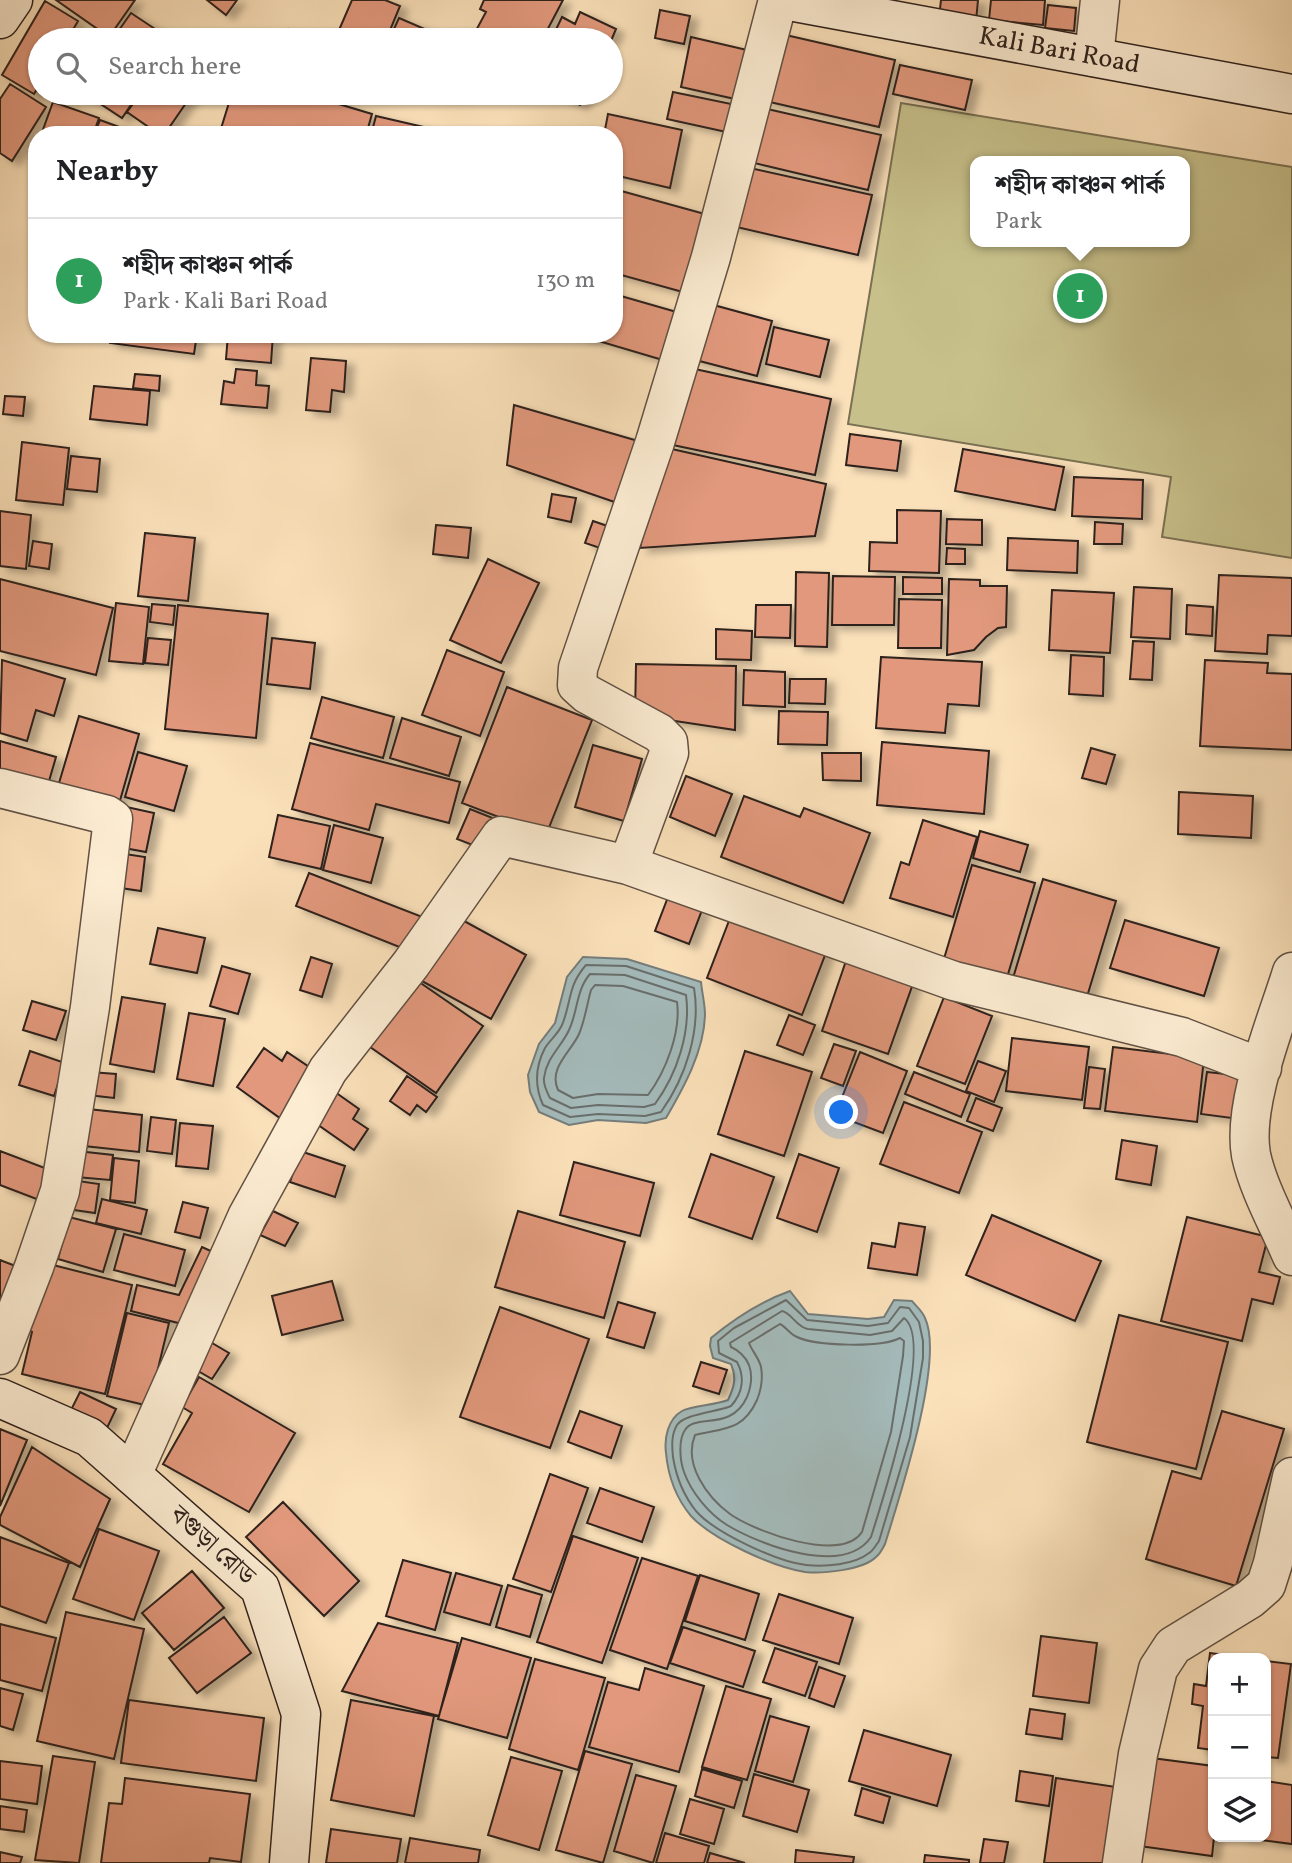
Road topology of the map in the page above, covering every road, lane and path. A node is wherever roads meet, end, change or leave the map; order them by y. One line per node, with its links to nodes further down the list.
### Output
1 (13, 0): 5 (street)
2 (778, 0): 9 (street)
3 (784, 0): 6 (street, Kali Bari Road)
4 (1100, 0): 6 (street)
5 (0, 19)
6 (1094, 57): 7 (street, Kali Bari Road)
7 (1292, 94)
8 (0, 788): 13 (street)
9 (628, 865): 11 (street); 15 (street)
10 (1292, 972): 11 (street)
11 (1262, 1068): 12 (street)
12 (1292, 1255)
13 (0, 1355)
14 (0, 1398): 15 (street, বগুড়া রোড)
15 (132, 1475): 17 (street, বগুড়া রোড)
16 (1292, 1477): 18 (street)
17 (289, 1863)
18 (1122, 1863)

